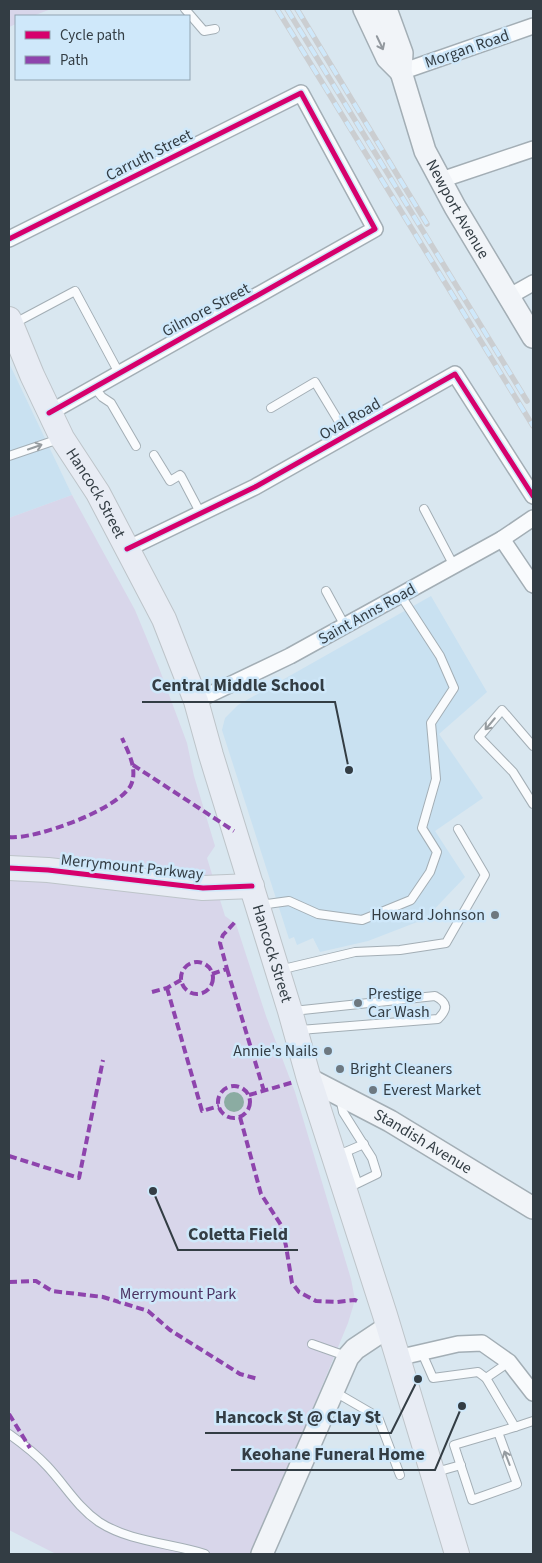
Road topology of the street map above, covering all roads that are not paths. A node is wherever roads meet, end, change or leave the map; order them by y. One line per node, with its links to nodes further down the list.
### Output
1 (185, 9): 5 (lane)
2 (364, 9): 6 (street, Newport Avenue, one-way to 6)
3 (386, 9): 6 (street, Newport Avenue)
4 (533, 26): 6 (street, Morgan Road)
5 (215, 29)
6 (401, 72): 8 (street, Newport Avenue)
7 (533, 149): 8 (street)
8 (441, 180): 12 (street, Newport Avenue)
9 (375, 229): 10 (street, Carruth Street); 15 (street, Gilmore Street)
10 (9, 239)
11 (533, 283): 12 (street)
12 (510, 296): 14 (street, Newport Avenue)
13 (10, 322): 15 (lane); 18 (main road, Hancock Street)
14 (533, 336)
15 (119, 373): 16 (street, Gilmore Street)
16 (94, 387): 18 (street, Gilmore Street); 21 (lane)
17 (271, 408): 19 (lane)
18 (50, 413): 20 (main road, Hancock Street)
19 (347, 435): 24 (street, Oval Road); 26 (street, Oval Road)
20 (62, 438): 23 (lane, one-way to 20); 29 (main road, Hancock Street)
21 (136, 446)
22 (154, 455): 26 (lane)
23 (9, 456)
24 (533, 496)
25 (424, 509): 30 (lane)
26 (201, 514): 29 (street, Oval Road)
27 (533, 518): 28 (street, Saint Anns Road)
28 (502, 538): 30 (street, Saint Anns Road); 31 (street)
29 (127, 549): 35 (main road, Hancock Street)
30 (454, 566): 33 (street, Saint Anns Road)
31 (533, 585)
32 (326, 591): 34 (lane)
33 (401, 596): 34 (street, Saint Anns Road); 40 (lane)
34 (345, 626): 35 (street, Saint Anns Road)
35 (196, 702): 40 (main road, Hancock Street)
36 (533, 746): 37 (lane, one-way to 37)
37 (533, 804)
38 (458, 829): 41 (lane)
39 (9, 868): 40 (main road, Merrymount Parkway)
40 (254, 896): 41 (main road, Hancock Street)
41 (277, 970): 42 (main road, Hancock Street)
42 (293, 1021): 42 (lane); 43 (main road, Hancock Street)
43 (309, 1079): 44 (street, Standish Avenue); 46 (main road, Hancock Street)
44 (339, 1094): 45 (lane); 48 (street, Standish Avenue)
45 (364, 1144): 46 (lane); 47 (lane)
46 (340, 1154): 47 (main road, Hancock Street)
47 (351, 1186): 49 (main road, Hancock Street)
48 (533, 1208)
49 (388, 1327): 52 (street); 53 (main road, Hancock Street)
50 (312, 1344): 52 (lane)
51 (422, 1353): 53 (street); 54 (street); 55 (lane)
52 (348, 1357): 56 (street)
53 (397, 1358): 63 (main road, Hancock Street)
54 (509, 1362): 55 (lane); 57 (street)
55 (486, 1378): 59 (lane)
56 (333, 1391): 64 (lane); 66 (street)
57 (533, 1393)
58 (533, 1421): 59 (lane)
59 (515, 1428): 60 (lane)
60 (498, 1432): 62 (lane); 62 (lane, one-way to 60)
61 (9, 1434): 65 (lane)
62 (461, 1465): 63 (lane)
63 (432, 1472): 67 (main road, Hancock Street)
64 (400, 1475)
65 (205, 1554)
66 (262, 1554)
67 (457, 1554)

